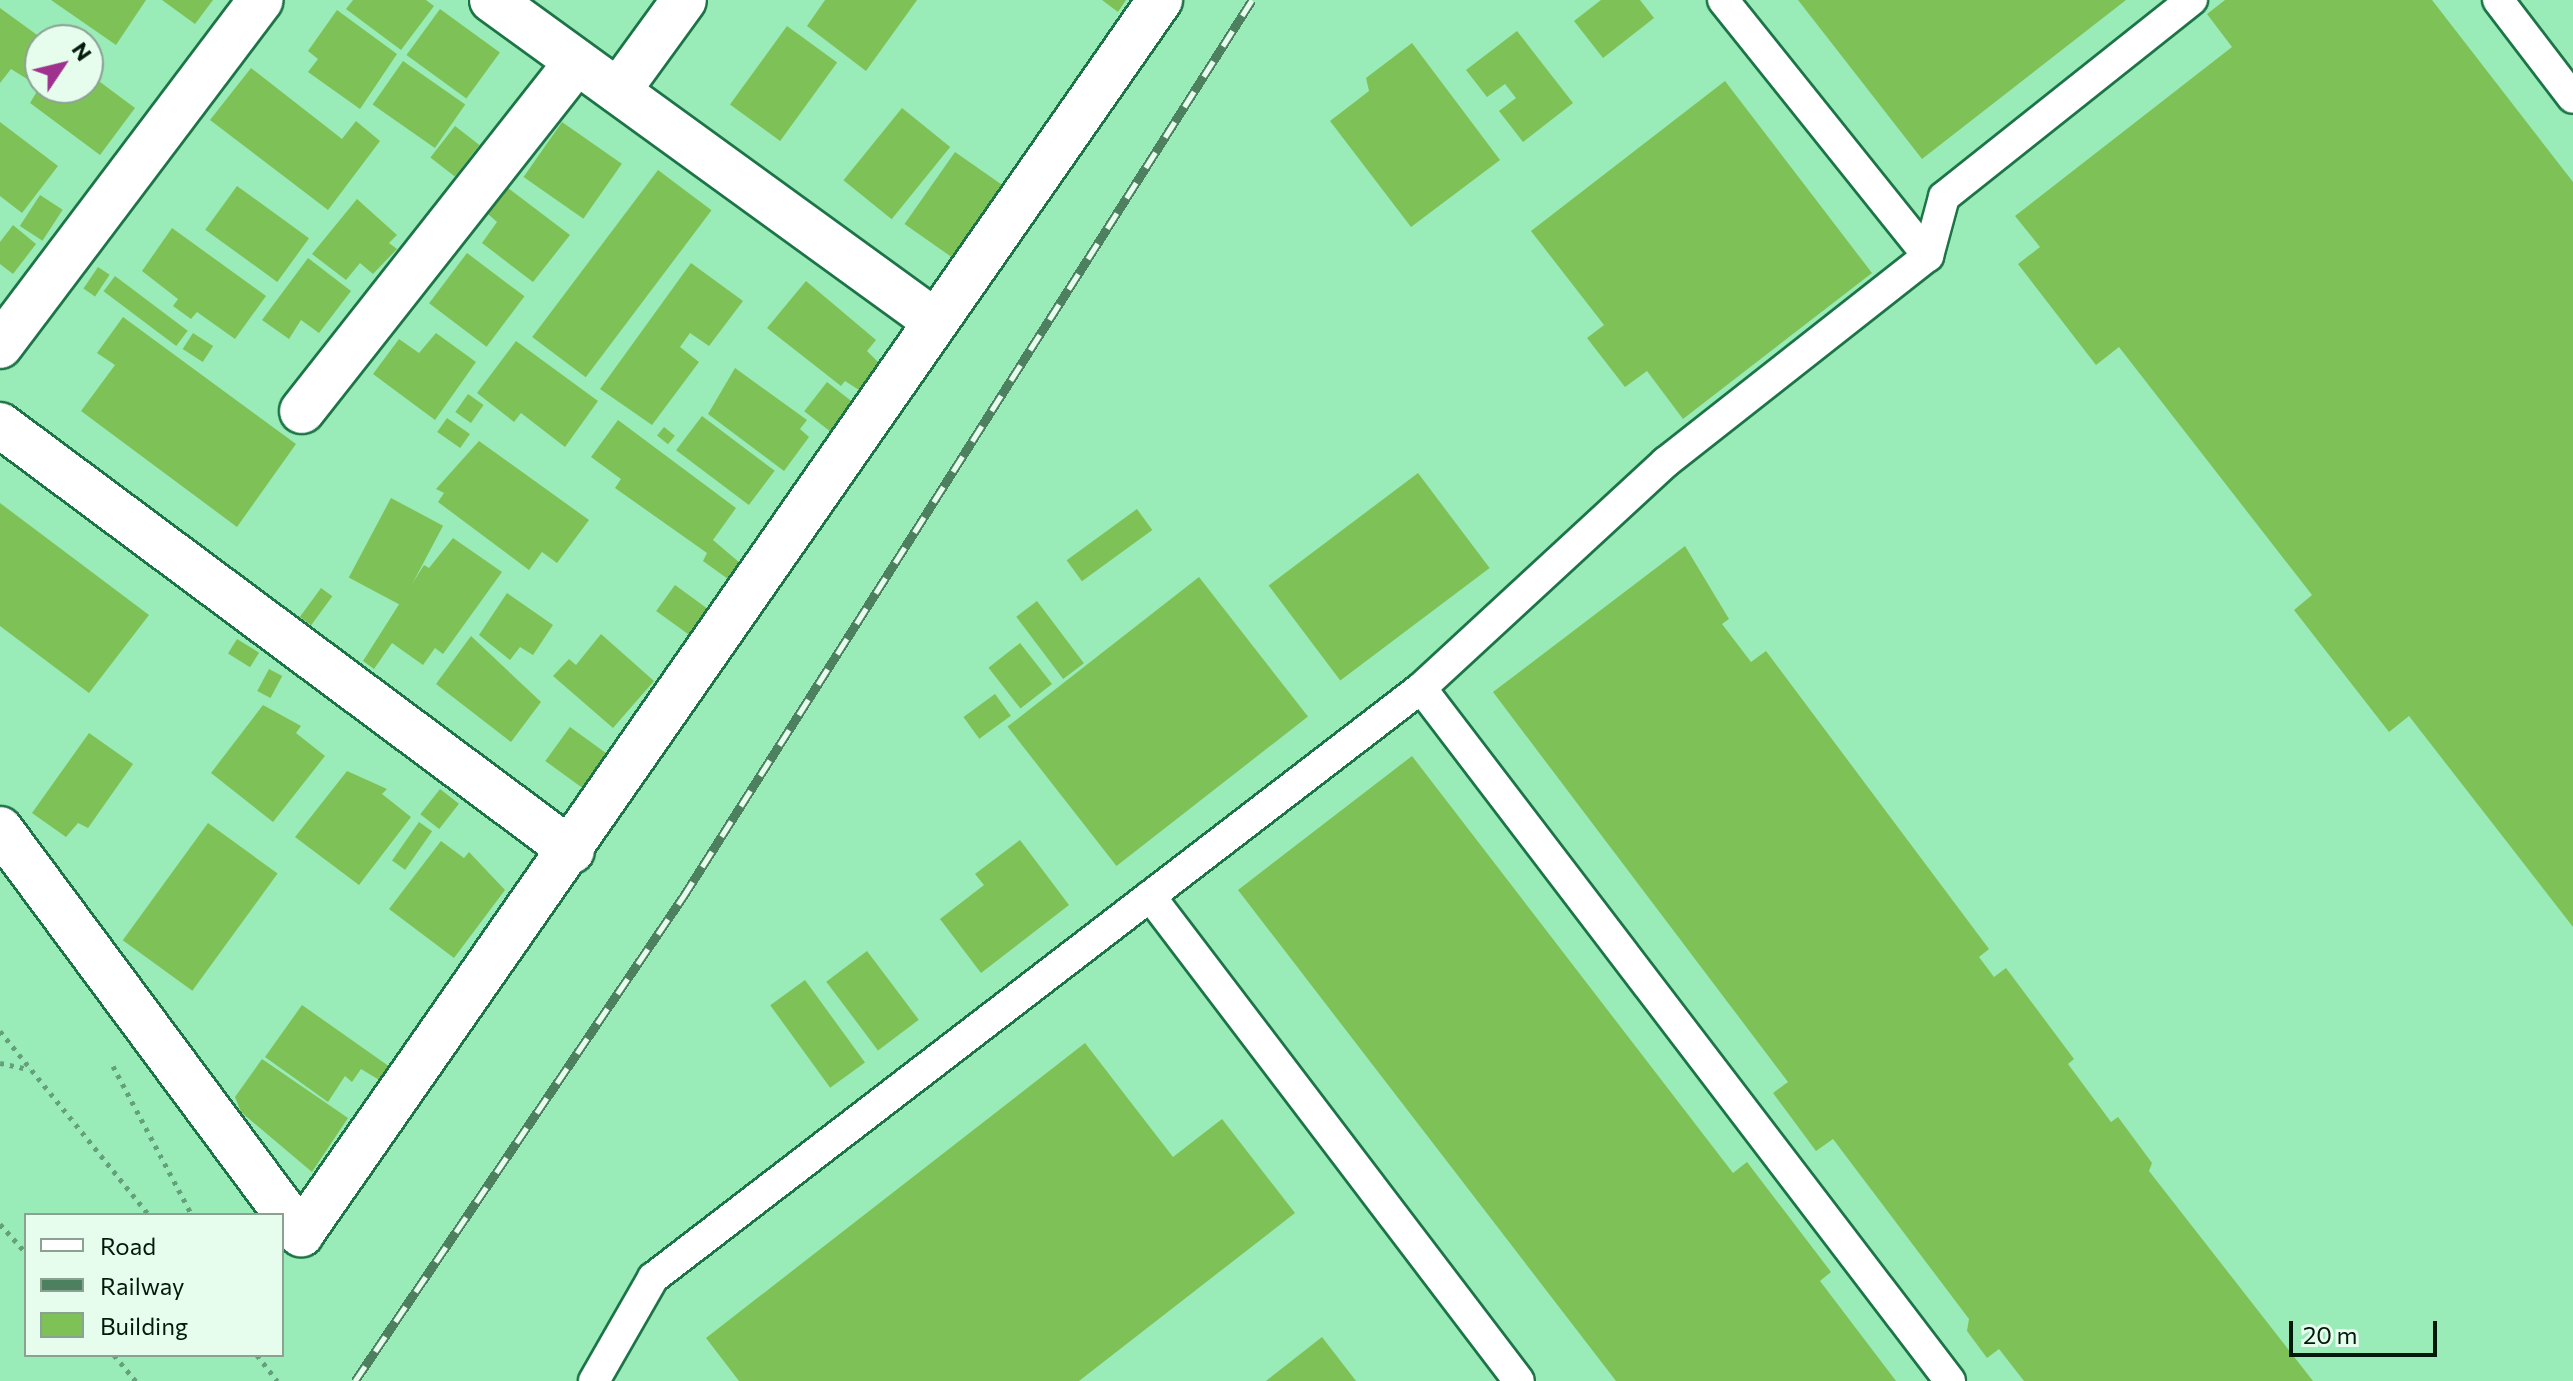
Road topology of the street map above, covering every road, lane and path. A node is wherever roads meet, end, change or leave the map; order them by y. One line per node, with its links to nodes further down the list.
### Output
1 (261, 0): 13 (street)
2 (492, 0): 8 (street)
3 (684, 0): 9 (street)
4 (1160, 0): 12 (street)
5 (1723, 0): 11 (lane)
6 (2192, 0): 11 (lane)
7 (2498, 0): 10 (lane)
8 (577, 62): 9 (street); 14 (street)
9 (618, 91): 12 (street)
10 (2573, 98)
11 (1928, 256): 16 (lane)
12 (936, 322): 18 (street)
13 (0, 346)
14 (302, 411)
15 (0, 425): 18 (street)
16 (1421, 688): 19 (lane); 32 (lane)
17 (0, 829): 18 (street)
18 (572, 851)
19 (1150, 896): 30 (lane); 31 (lane)
20 (0, 1031): 22 (path)
21 (0, 1063): 22 (path)
22 (29, 1069): 23 (path)
23 (147, 1213)
24 (0, 1224): 25 (path)
25 (24, 1251)
26 (116, 1357): 28 (path)
27 (259, 1357): 29 (path)
28 (136, 1381)
29 (277, 1381)
30 (594, 1381)
31 (1519, 1381)
32 (1950, 1381)

